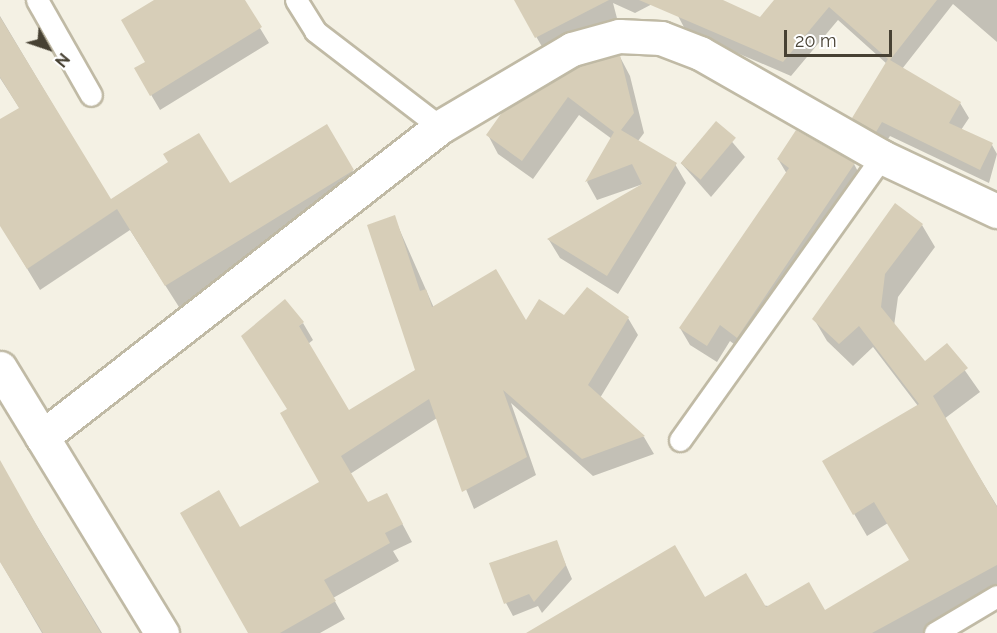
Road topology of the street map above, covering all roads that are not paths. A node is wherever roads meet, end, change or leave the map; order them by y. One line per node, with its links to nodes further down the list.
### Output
1 (37, 0): 3 (lane)
2 (296, 0): 4 (lane)
3 (91, 96)
4 (440, 127): 5 (street); 8 (street)
5 (882, 157): 6 (street); 9 (lane)
6 (997, 211)
7 (0, 368): 8 (street)
8 (42, 437): 11 (street)
9 (680, 440)
10 (997, 596): 12 (lane)
11 (162, 633)
12 (935, 633)

